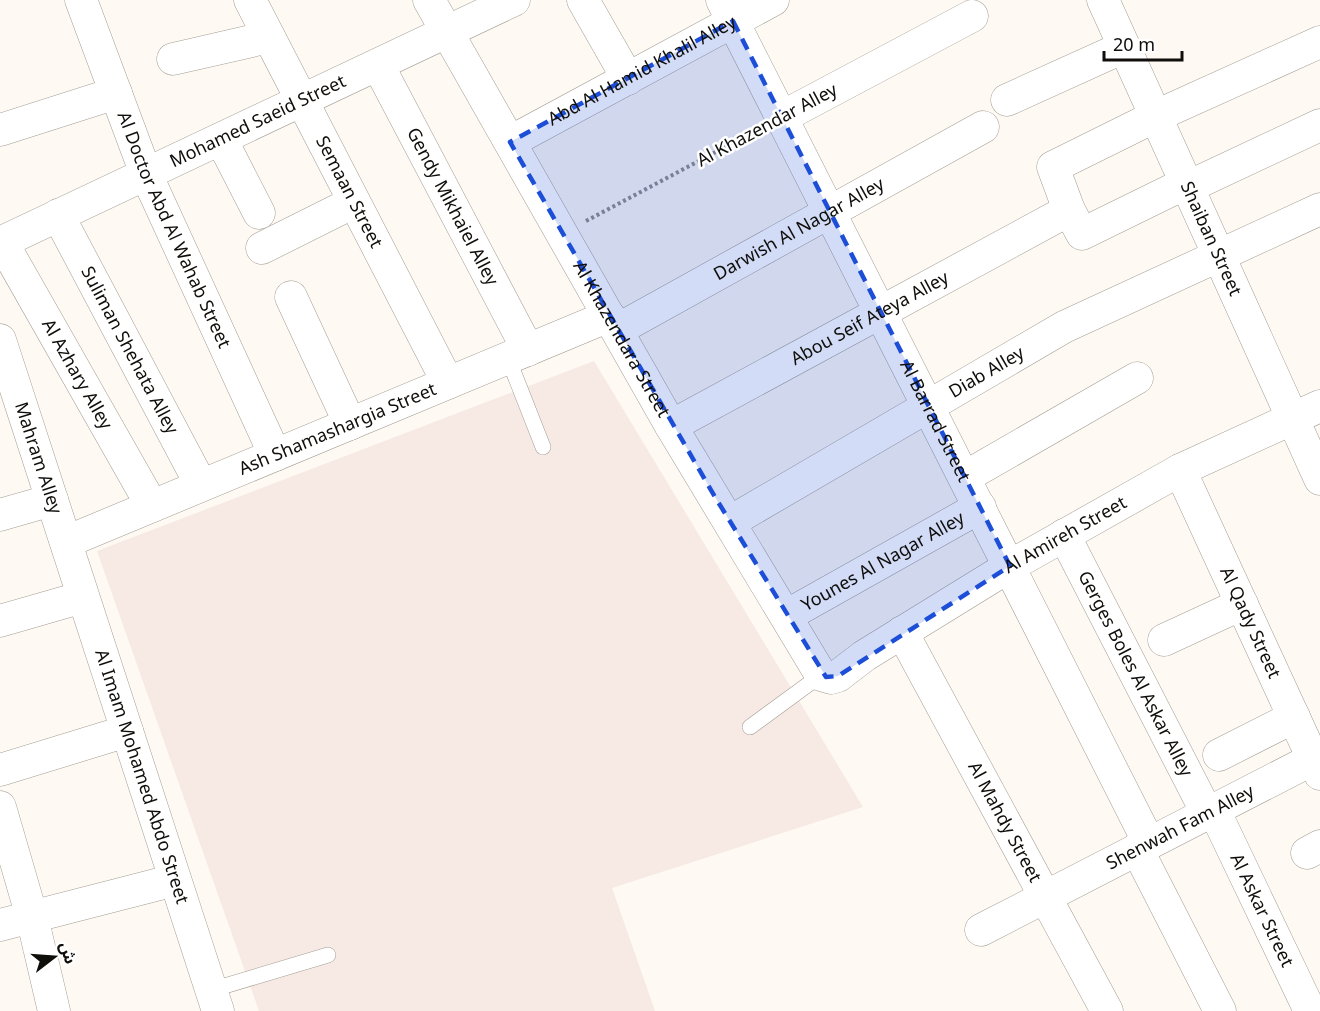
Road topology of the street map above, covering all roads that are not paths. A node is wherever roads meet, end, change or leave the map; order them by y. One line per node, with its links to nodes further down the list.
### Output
1 (81, 0): 17 (street, Al Doctor Abd Al Wahab Street)
2 (250, 0): 11 (street, Semaan Street)
3 (429, 0): 10 (street, Al Khazendara Street)
4 (514, 0): 10 (street, Mohamed Saeid Street)
5 (584, 0): 16 (street)
6 (773, 0): 8 (street, Abd Al Hamid Khalil Alley)
7 (1103, 0): 13 (street, Shaiban Street)
8 (728, 11): 16 (street, Abd Al Hamid Khalil Alley); 21 (street, Al Barrad Street)
9 (972, 16): 21 (street, Al Khazendar Alley)
10 (447, 32): 15 (street, Mohamed Saeid Street); 26 (street, Al Khazendara Street)
11 (269, 37): 14 (street); 19 (street, Semaan Street)
12 (1320, 42): 20 (street)
13 (1124, 47): 18 (street); 20 (street, Shaiban Street)
14 (173, 59)
15 (378, 64): 19 (street, Mohamed Saeid Street); 42 (street, Gendy Mikhaiel Alley)
16 (628, 79): 26 (street, Abd Al Hamid Khalil Alley)
17 (116, 93): 24 (street); 27 (street, Al Doctor Abd Al Wahab Street)
18 (1007, 100)
19 (302, 101): 25 (street, Mohamed Saeid Street); 29 (street, Semaan Street)
20 (1155, 116): 28 (street, Shaiban Street); 31 (street)
21 (782, 117): 32 (street, Al Barrad Street)
22 (1320, 125): 28 (street)
23 (983, 127): 32 (street, Darwish Al Nagar Alley)
24 (0, 130)
25 (221, 139): 27 (street, Mohamed Saeid Street); 33 (street)
26 (510, 142): 40 (street, Al Khazendara Street)
27 (146, 174): 34 (street, Mohamed Saeid Street); 51 (street, Al Doctor Abd Al Wahab Street)
28 (1187, 185): 31 (street); 37 (street, Shaiban Street)
29 (354, 201): 36 (street); 44 (street, Semaan Street)
30 (1320, 209): 37 (street, Diab Alley)
31 (1069, 210): 39 (street, Abou Seif Ateya Alley)
32 (830, 212): 39 (street, Al Barrad Street); 40 (street, Darwish Al Nagar Alley)
33 (259, 213)
34 (58, 215): 35 (street, Mohamed Saeid Street); 55 (street, Suliman Shehata Alley)
35 (1, 242): 57 (street, Al Azhary Alley)
36 (262, 248)
37 (1218, 256): 45 (street, Diab Alley); 47 (street, Shaiban Street)
38 (291, 297): 48 (street)
39 (881, 312): 45 (street, Al Barrad Street); 49 (street, Abou Seif Ateya Alley)
40 (613, 323): 42 (street, Ash Shamashargia Street); 49 (street, Al Khazendara Street)
41 (0, 340): 56 (street, Mahram Alley)
42 (518, 354): 44 (street, Ash Shamashargia Street); 50 (lane)
43 (1137, 378): 53 (street)
44 (448, 383): 48 (street, Ash Shamashargia Street)
45 (929, 405): 53 (street, Al Barrad Street); 60 (street, Diab Alley)
46 (1320, 406): 47 (street, Al Amireh Street)
47 (1292, 418): 52 (street, Al Amireh Street); 54 (street, Shaiban Street)
48 (350, 423): 51 (street, Ash Shamashargia Street)
49 (671, 426): 60 (street, Al Khazendara Street)
50 (543, 447)
51 (275, 455): 55 (street, Ash Shamashargia Street)
52 (1180, 470): 61 (street, Al Amireh Street); 65 (street, Al Qady Street)
53 (965, 477): 58 (street, Al Barrad Street)
54 (1320, 479)
55 (201, 486): 57 (street, Ash Shamashargia Street)
56 (52, 500): 59 (street); 62 (street, Mahram Alley)
57 (152, 506): 62 (street, Ash Shamashargia Street)
58 (980, 507): 63 (street, Al Barrad Street); 66 (street, Younes Al Nagar Alley)
59 (0, 515)
60 (730, 522): 66 (street, Al Khazendara Street)
61 (1064, 535): 63 (street, Al Amireh Street); 78 (street, Gerges Boles Al Askar Alley)
62 (66, 542): 64 (street, Al Imam Mohamed Abdo Street)
63 (1010, 566): 68 (street, Al Amireh Street); 79 (street, Al Barrad Street)
64 (83, 597): 67 (street); 73 (street, Al Imam Mohamed Abdo Street)
65 (1242, 604): 69 (street); 71 (street, Al Qady Street)
66 (786, 616): 70 (street, Al Khazendara Street)
67 (0, 621)
68 (902, 632): 70 (street, Al Amireh Street); 81 (street, Al Mahdy Street)
69 (1164, 640)
70 (821, 675): 72 (lane)
71 (1294, 717): 74 (street); 75 (street, Al Qady Street)
72 (750, 728)
73 (127, 731): 76 (street); 80 (street, Al Imam Mohamed Abdo Street)
74 (1219, 755)
75 (1317, 766): 78 (street, Shenwah Fam Alley)
76 (0, 770)
77 (0, 807): 82 (street)
78 (1210, 812): 79 (street, Shenwah Fam Alley); 90 (street, Al Askar Street)
79 (1143, 846): 81 (street, Shenwah Fam Alley); 89 (street, Al Barrad Street)
80 (175, 880): 82 (street); 86 (street, Al Imam Mohamed Abdo Street)
81 (1046, 895): 84 (street, Shenwah Fam Alley); 88 (street, Al Mahdy Street)
82 (32, 917): 83 (street); 87 (street)
83 (0, 925)
84 (981, 930)
85 (328, 956): 86 (lane)
86 (213, 1005)
87 (54, 1011)
88 (1107, 1011)
89 (1220, 1011)
90 (1310, 1011)

